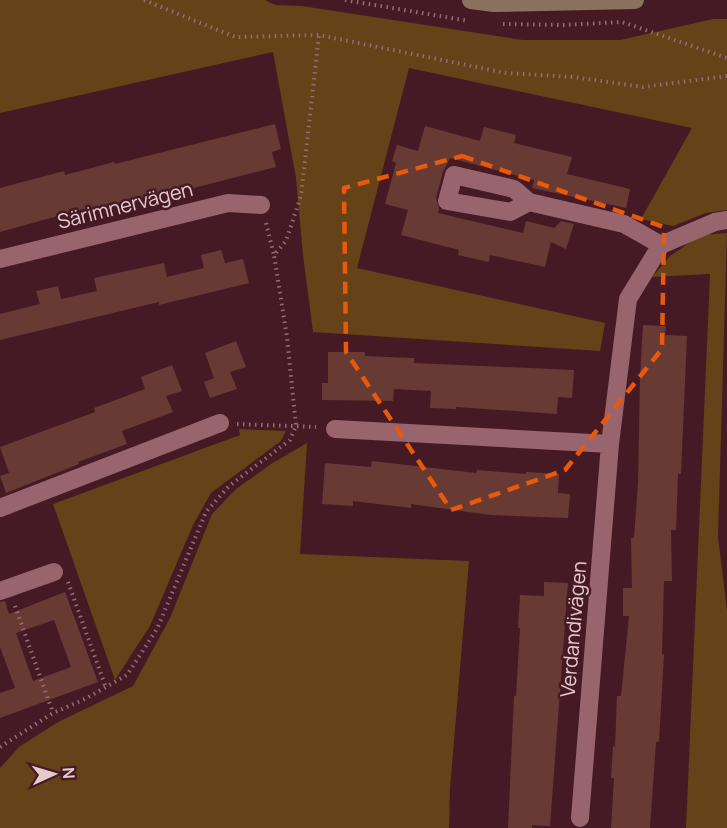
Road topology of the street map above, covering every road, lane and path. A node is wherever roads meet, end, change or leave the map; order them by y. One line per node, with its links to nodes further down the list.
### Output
1 (144, 0): 8 (path)
2 (345, 0): 5 (path)
3 (471, 0): 4 (main road)
4 (635, 0)
5 (481, 22)
6 (492, 23): 7 (path)
7 (727, 58)
8 (727, 76)
9 (529, 202): 12 (street)
10 (261, 205): 13 (path); 14 (street, Särimnervägen)
11 (727, 220): 12 (street)
12 (661, 245): 18 (street, Verdandivägen)
13 (274, 255)
14 (0, 259)
15 (220, 423): 16 (path); 19 (street)
16 (296, 426)
17 (335, 429): 18 (street)
18 (610, 444): 24 (street, Verdandivägen)
19 (0, 508)
20 (54, 572): 21 (street); 22 (path)
21 (4, 590): 23 (path)
22 (106, 688)
23 (53, 713)
24 (580, 818)

